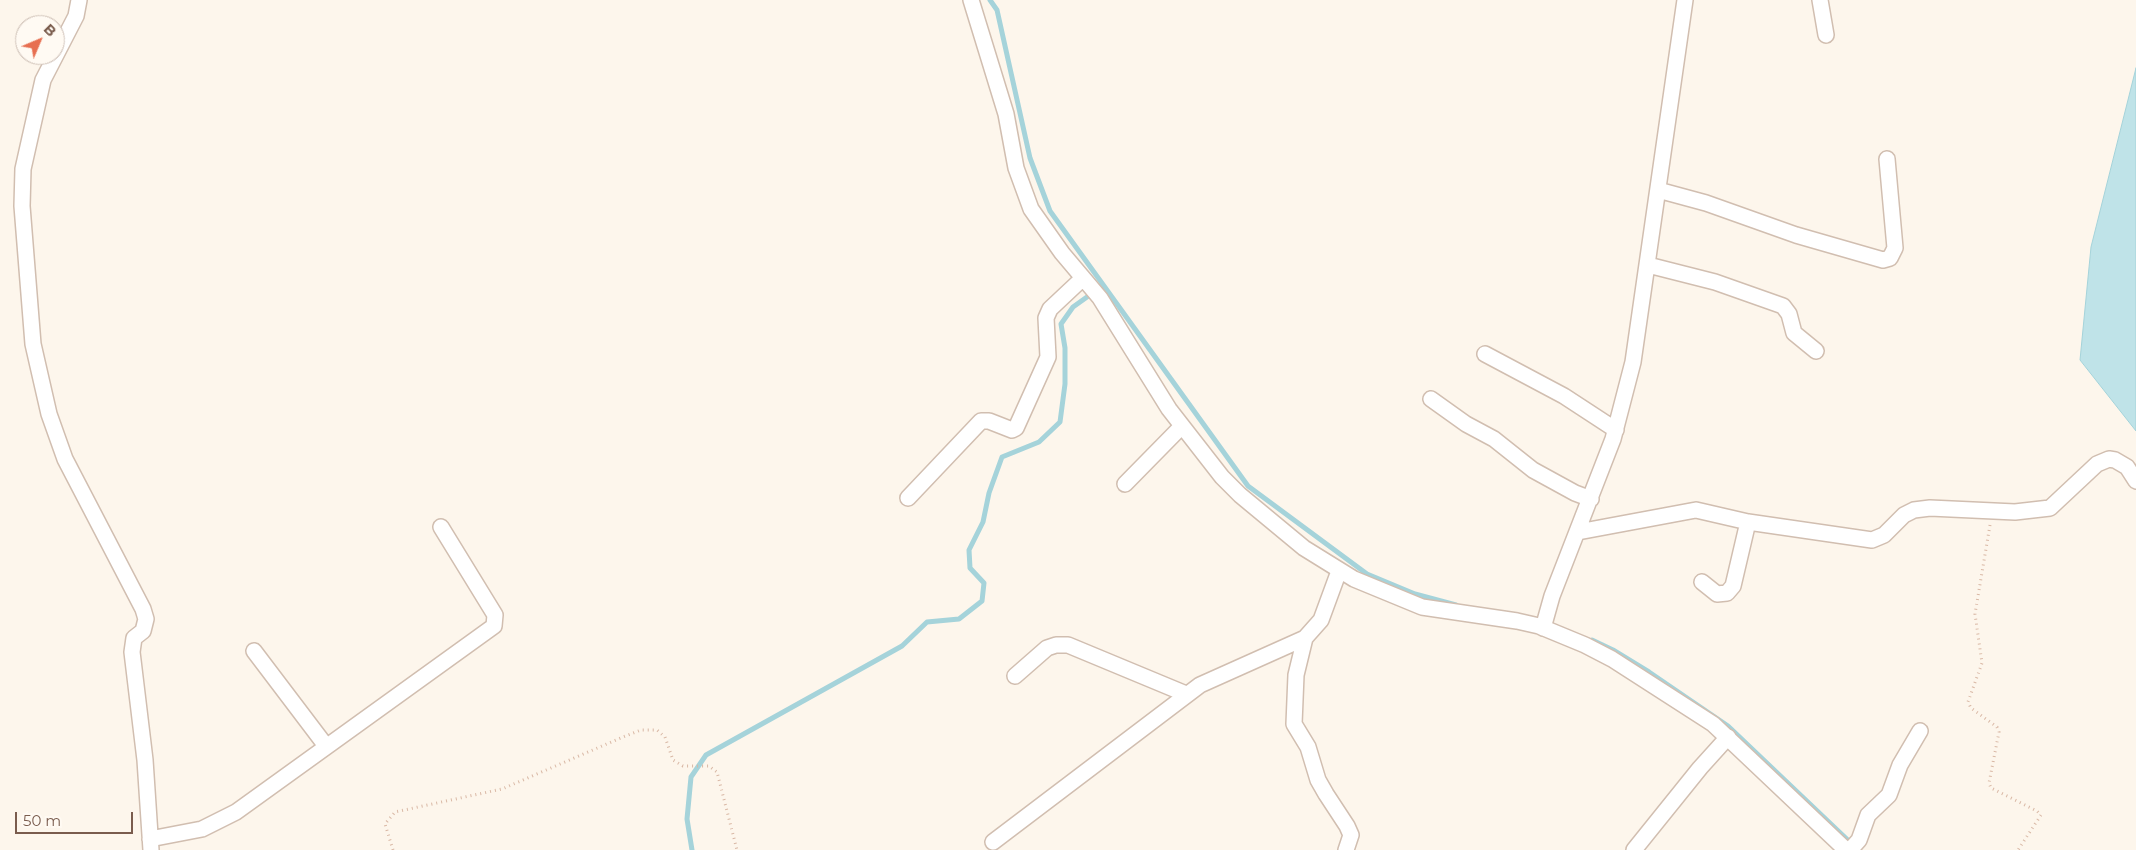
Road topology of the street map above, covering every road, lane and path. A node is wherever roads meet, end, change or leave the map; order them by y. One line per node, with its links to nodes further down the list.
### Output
1 (78, 0): 34 (street)
2 (970, 0): 9 (street)
3 (1685, 0): 7 (street)
4 (1820, 0): 5 (street)
5 (1826, 35)
6 (1887, 159): 7 (street)
7 (1658, 190): 8 (street)
8 (1648, 265): 10 (street); 14 (street)
9 (1083, 278): 13 (street); 17 (street)
10 (1816, 351)
11 (1485, 354): 14 (street)
12 (1431, 399): 18 (street)
13 (1182, 426): 16 (street); 23 (street)
14 (1616, 430): 18 (street)
15 (2136, 481): 19 (street)
16 (1125, 484)
17 (908, 498)
18 (1591, 499): 22 (street)
19 (1992, 512): 20 (street); 40 (path)
20 (1748, 522): 22 (street); 24 (street)
21 (441, 527): 32 (street)
22 (1578, 532): 25 (street)
23 (1339, 571): 25 (street); 26 (street)
24 (1702, 582)
25 (1545, 618): 31 (street)
26 (1305, 638): 29 (street); 37 (street)
27 (254, 651): 32 (street)
28 (1015, 676): 29 (street)
29 (1186, 694): 33 (street)
30 (1920, 731): 39 (street)
31 (1728, 737): 38 (street); 39 (street)
32 (326, 746): 34 (street)
33 (992, 842)
34 (150, 844)
35 (393, 850): 36 (path)
36 (737, 850)
37 (1346, 850)
38 (1634, 850)
39 (1848, 850)
40 (2018, 850)

